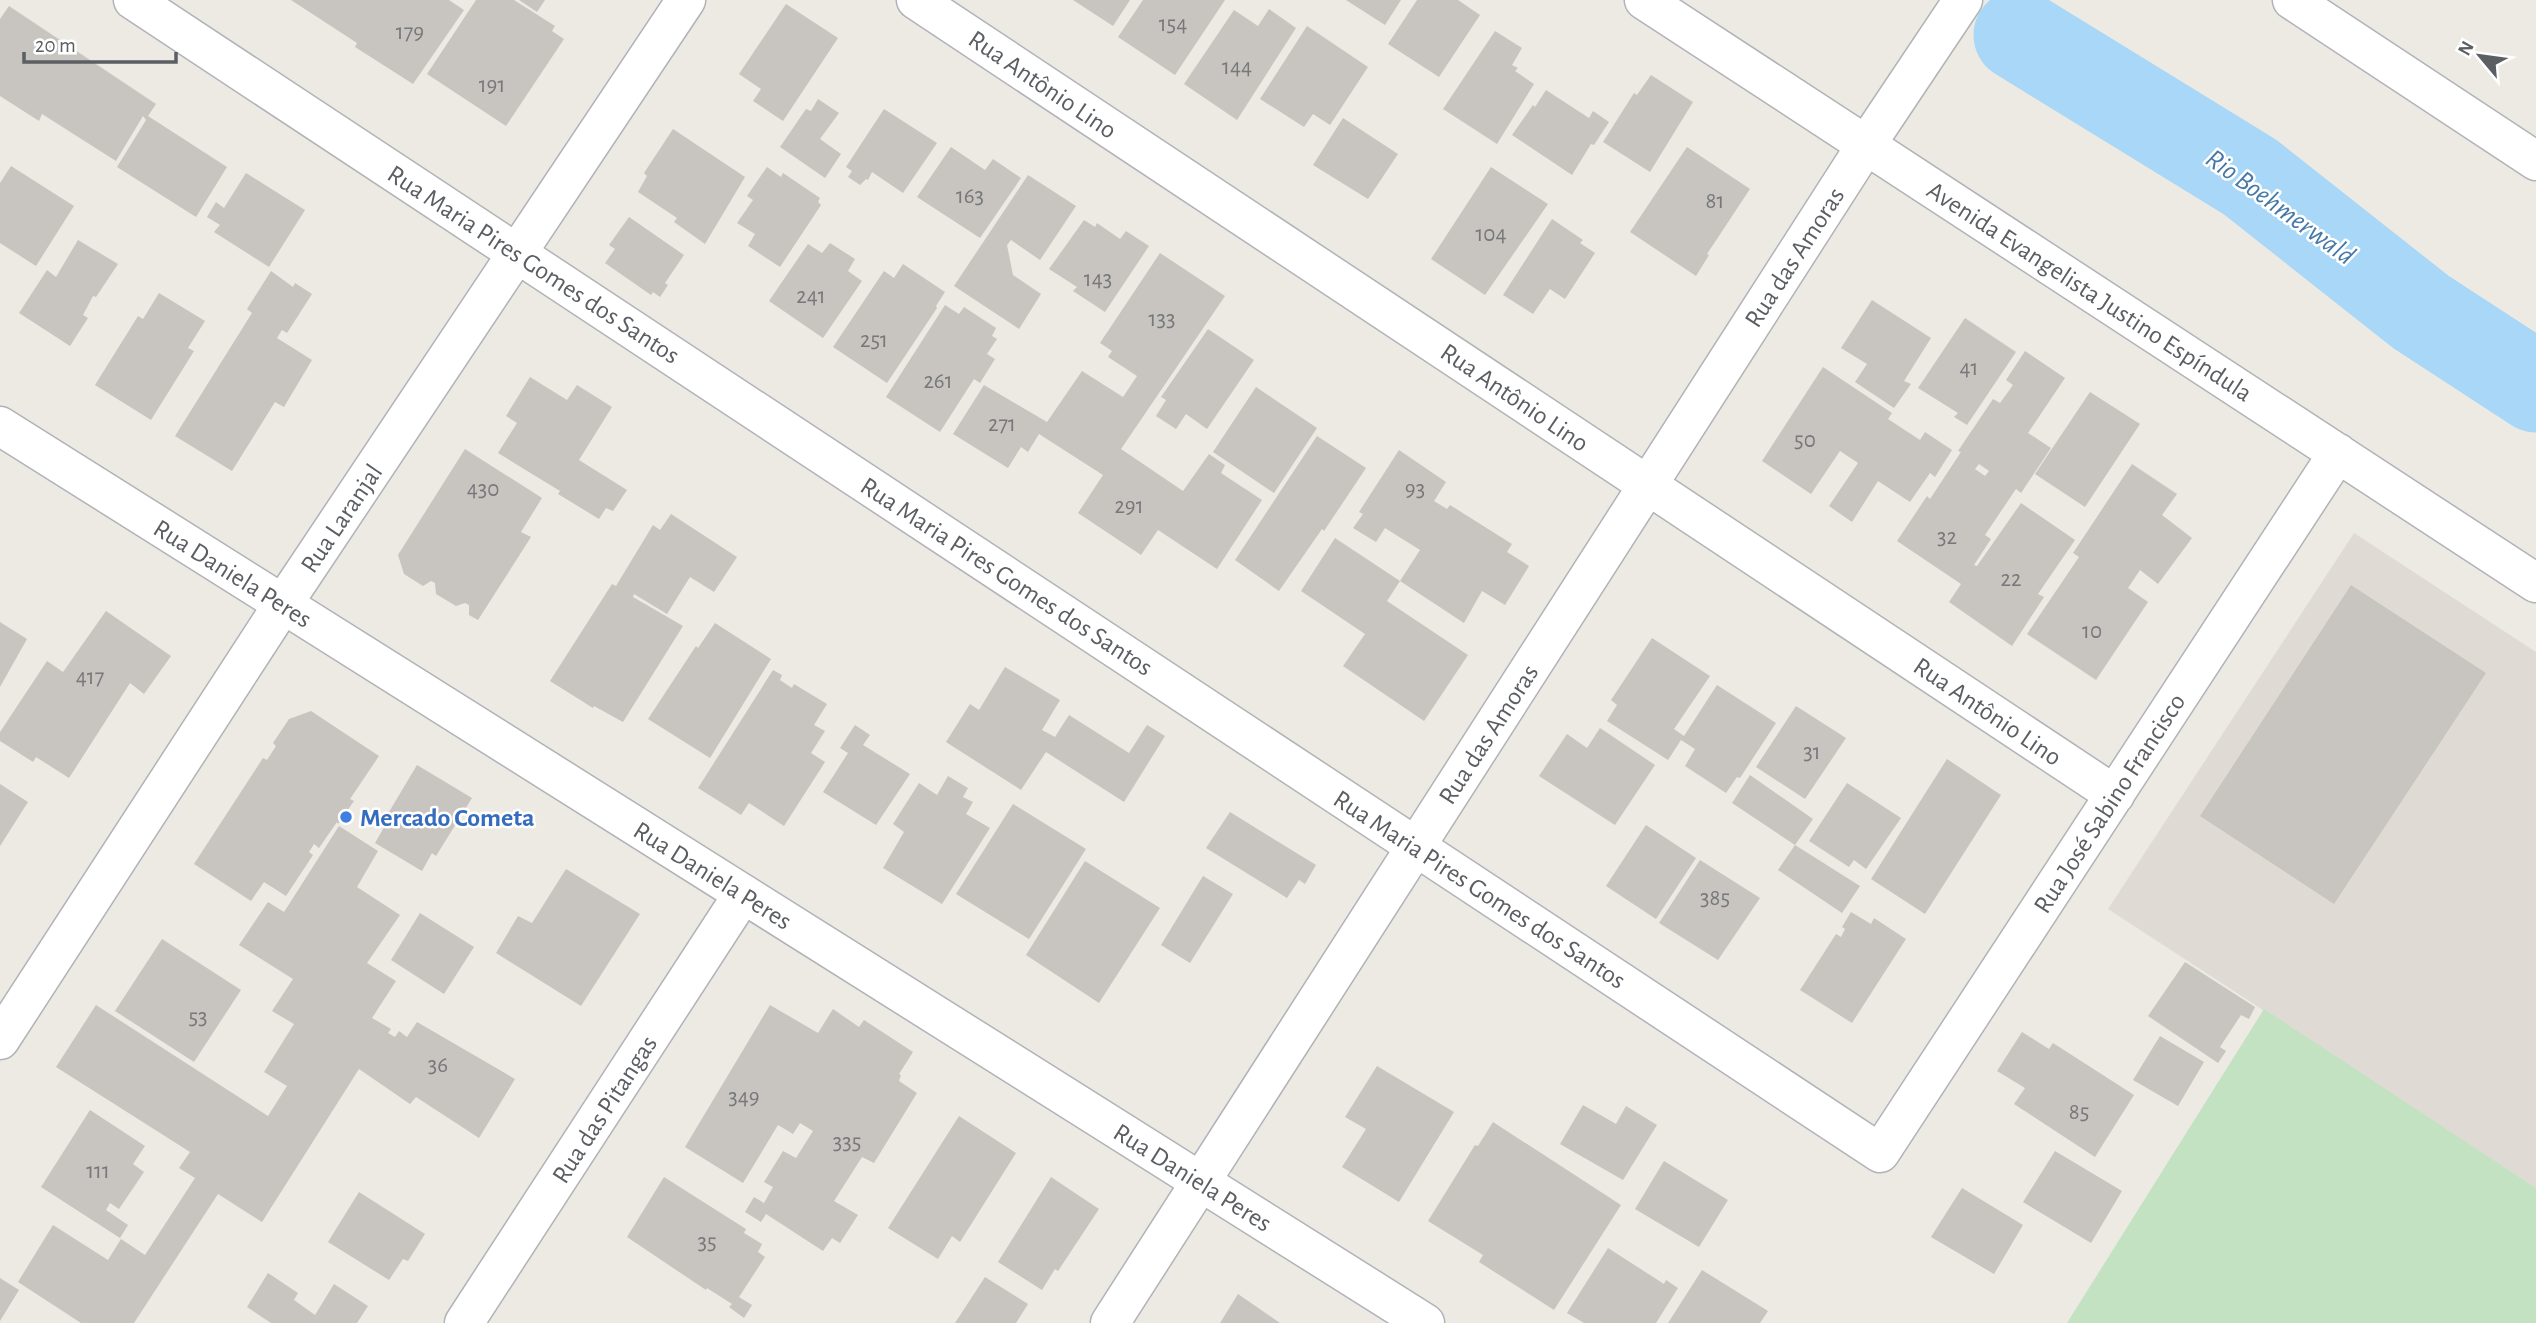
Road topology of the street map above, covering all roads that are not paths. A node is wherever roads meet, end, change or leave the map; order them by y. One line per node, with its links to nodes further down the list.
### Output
1 (133, 0): 9 (street, Rua Maria Pires Gomes dos Santos)
2 (686, 0): 9 (street, Rua Laranjal)
3 (916, 0): 12 (street, Rua Antônio Lino)
4 (1644, 0): 7 (street, Avenida Evangelista Justino Espíndula)
5 (1963, 0): 7 (street, Rua das Amoras)
6 (2292, 0): 8 (street)
7 (1866, 145): 11 (street, Avenida Evangelista Justino Espíndula); 12 (street, Rua das Amoras)
8 (2536, 161)
9 (517, 253): 14 (street, Rua Laranjal); 16 (street, Rua Maria Pires Gomes dos Santos)
10 (0, 426): 14 (street, Rua Daniela Peres)
11 (2338, 453): 13 (street, Avenida Evangelista Justino Espíndula); 15 (street, Rua José Sabino Francisco)
12 (1647, 485): 15 (street, Rua Antônio Lino); 16 (street, Rua das Amoras)
13 (2536, 583)
14 (283, 604): 17 (street, Rua Daniela Peres); 18 (street, Rua Laranjal)
15 (2115, 795): 19 (street, Rua José Sabino Francisco)
16 (1416, 846): 19 (street, Rua Maria Pires Gomes dos Santos); 20 (street, Rua das Amoras)
17 (743, 894): 20 (street, Rua Daniela Peres); 21 (street, Rua das Pitangas)
18 (0, 1040)
19 (1880, 1153)
20 (1200, 1182): 22 (street, Rua das Amoras); 23 (street, Rua Daniela Peres)
21 (464, 1323)
22 (1110, 1323)
23 (1425, 1323)

